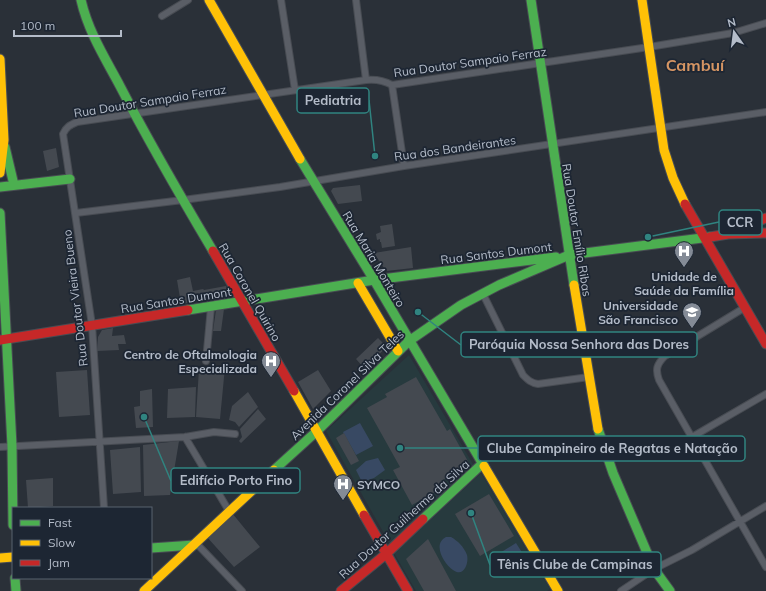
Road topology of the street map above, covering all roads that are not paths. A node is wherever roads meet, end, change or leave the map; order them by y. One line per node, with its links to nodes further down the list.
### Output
1 (82, 0): 19 (main road, Rua Coronel Quirino)
2 (188, 0): 8 (street)
3 (209, 0): 17 (main road, Rua Maria Monteiro)
4 (281, 0): 16 (street)
5 (356, 0): 14 (street)
6 (531, 0): 12 (main road, Rua Doutor Emílio Ribas)
7 (642, 0): 10 (main road)
8 (162, 16)
9 (766, 23): 10 (street, Rua Doutor Sampaio Ferraz)
10 (649, 47): 12 (street, Rua Doutor Sampaio Ferraz); 20 (main road)
11 (0, 59): 13 (main road)
12 (540, 63): 15 (street, Rua Doutor Sampaio Ferraz); 23 (main road, Rua Doutor Emílio Ribas)
13 (1, 74): 22 (main road)
14 (366, 80): 15 (street, Rua Doutor Sampaio Ferraz); 16 (street, Rua Doutor Sampaio Ferraz)
15 (392, 85): 24 (street)
16 (295, 90): 17 (street, Rua Doutor Sampaio Ferraz)
17 (265, 95): 19 (street, Rua Doutor Sampaio Ferraz); 27 (main road, Rua Maria Monteiro)
18 (766, 112): 20 (street, Rua dos Bandeirantes)
19 (134, 113): 21 (street, Rua Doutor Sampaio Ferraz); 30 (main road, Rua Coronel Quirino)
20 (661, 127): 23 (street, Rua dos Bandeirantes); 36 (main road)
21 (63, 134): 26 (street, Rua Doutor Vieira Bueno)
22 (4, 140): 25 (main road); 28 (main road)
23 (552, 145): 24 (street, Rua dos Bandeirantes); 37 (main road, Rua Doutor Emílio Ribas)
24 (404, 166): 27 (street, Rua dos Bandeirantes)
25 (0, 173)
26 (70, 179): 28 (main road); 32 (street, Rua Doutor Vieira Bueno)
27 (313, 181): 30 (street, Rua dos Bandeirantes); 39 (main road, Rua Maria Monteiro)
28 (14, 185): 29 (main road)
29 (0, 187)
30 (183, 200): 32 (street, Rua dos Bandeirantes); 43 (main road, Rua Coronel Quirino)
31 (0, 213): 47 (main road)
32 (76, 213): 46 (street, Rua Doutor Vieira Bueno)
33 (766, 218): 35 (main road)
34 (766, 233): 35 (main road, Avenida Coronel Silva Teles)
35 (722, 234): 36 (main road, Avenida Coronel Silva Teles)
36 (703, 238): 37 (main road, Avenida Coronel Silva Teles); 45 (main road)
37 (569, 255): 38 (main road, Rua Santos Dumont); 40 (main road, Avenida Coronel Silva Teles); 52 (main road, Rua Doutor Emílio Ribas)
38 (502, 264): 39 (main road, Rua Santos Dumont); 40 (main road)
39 (374, 280): 41 (main road, Rua Santos Dumont); 48 (main road, Rua Maria Monteiro)
40 (508, 281): 42 (main road, Avenida Coronel Silva Teles)
41 (358, 283): 43 (main road, Rua Santos Dumont); 50 (main road)
42 (483, 294): 48 (main road, Avenida Coronel Silva Teles); 52 (street)
43 (243, 302): 44 (main road, Rua Santos Dumont); 54 (main road, Rua Coronel Quirino)
44 (211, 307): 46 (main road, Rua Santos Dumont); 51 (street)
45 (744, 308): 49 (main road); 57 (street)
46 (92, 325): 47 (main road, Rua Santos Dumont); 58 (street, Rua Doutor Vieira Bueno)
47 (4, 340): 59 (main road)
48 (410, 341): 50 (main road, Avenida Coronel Silva Teles); 61 (main road, Rua Maria Monteiro)
49 (766, 344)
50 (398, 351): 54 (main road, Avenida Coronel Silva Teles)
51 (206, 360)
52 (588, 377): 73 (main road, Rua Doutor Emílio Ribas)
53 (766, 394): 57 (street)
54 (317, 431): 65 (main road, Avenida Coronel Silva Teles); 69 (main road, Rua Coronel Quirino)
55 (235, 434): 56 (street)
56 (185, 437): 58 (street); 65 (street)
57 (692, 437): 66 (street)
58 (100, 441): 59 (street); 64 (street, Rua Doutor Vieira Bueno)
59 (12, 446): 60 (street); 63 (main road)
60 (0, 447)
61 (482, 464): 69 (main road, Rua Doutor Guilherme da Silva); 75 (main road, Rua Maria Monteiro)
62 (766, 506): 66 (street)
63 (13, 507)
64 (104, 507)
65 (229, 511): 67 (main road, Avenida Coronel Silva Teles)
66 (739, 522): 72 (street); 73 (street)
67 (195, 544): 68 (main road); 77 (main road, Avenida Coronel Silva Teles); 78 (street)
68 (152, 548)
69 (386, 554): 79 (main road, Rua Doutor Guilherme da Silva); 80 (main road, Rua Coronel Quirino)
70 (12, 557): 71 (main road)
71 (0, 558)
72 (766, 566)
73 (654, 569): 81 (street); 82 (main road, Rua Doutor Emílio Ribas)
74 (15, 579): 76 (main road)
75 (557, 590)
76 (16, 591)
77 (144, 591)
78 (242, 591)
79 (340, 591)
80 (408, 591)
81 (621, 591)
82 (670, 591)

